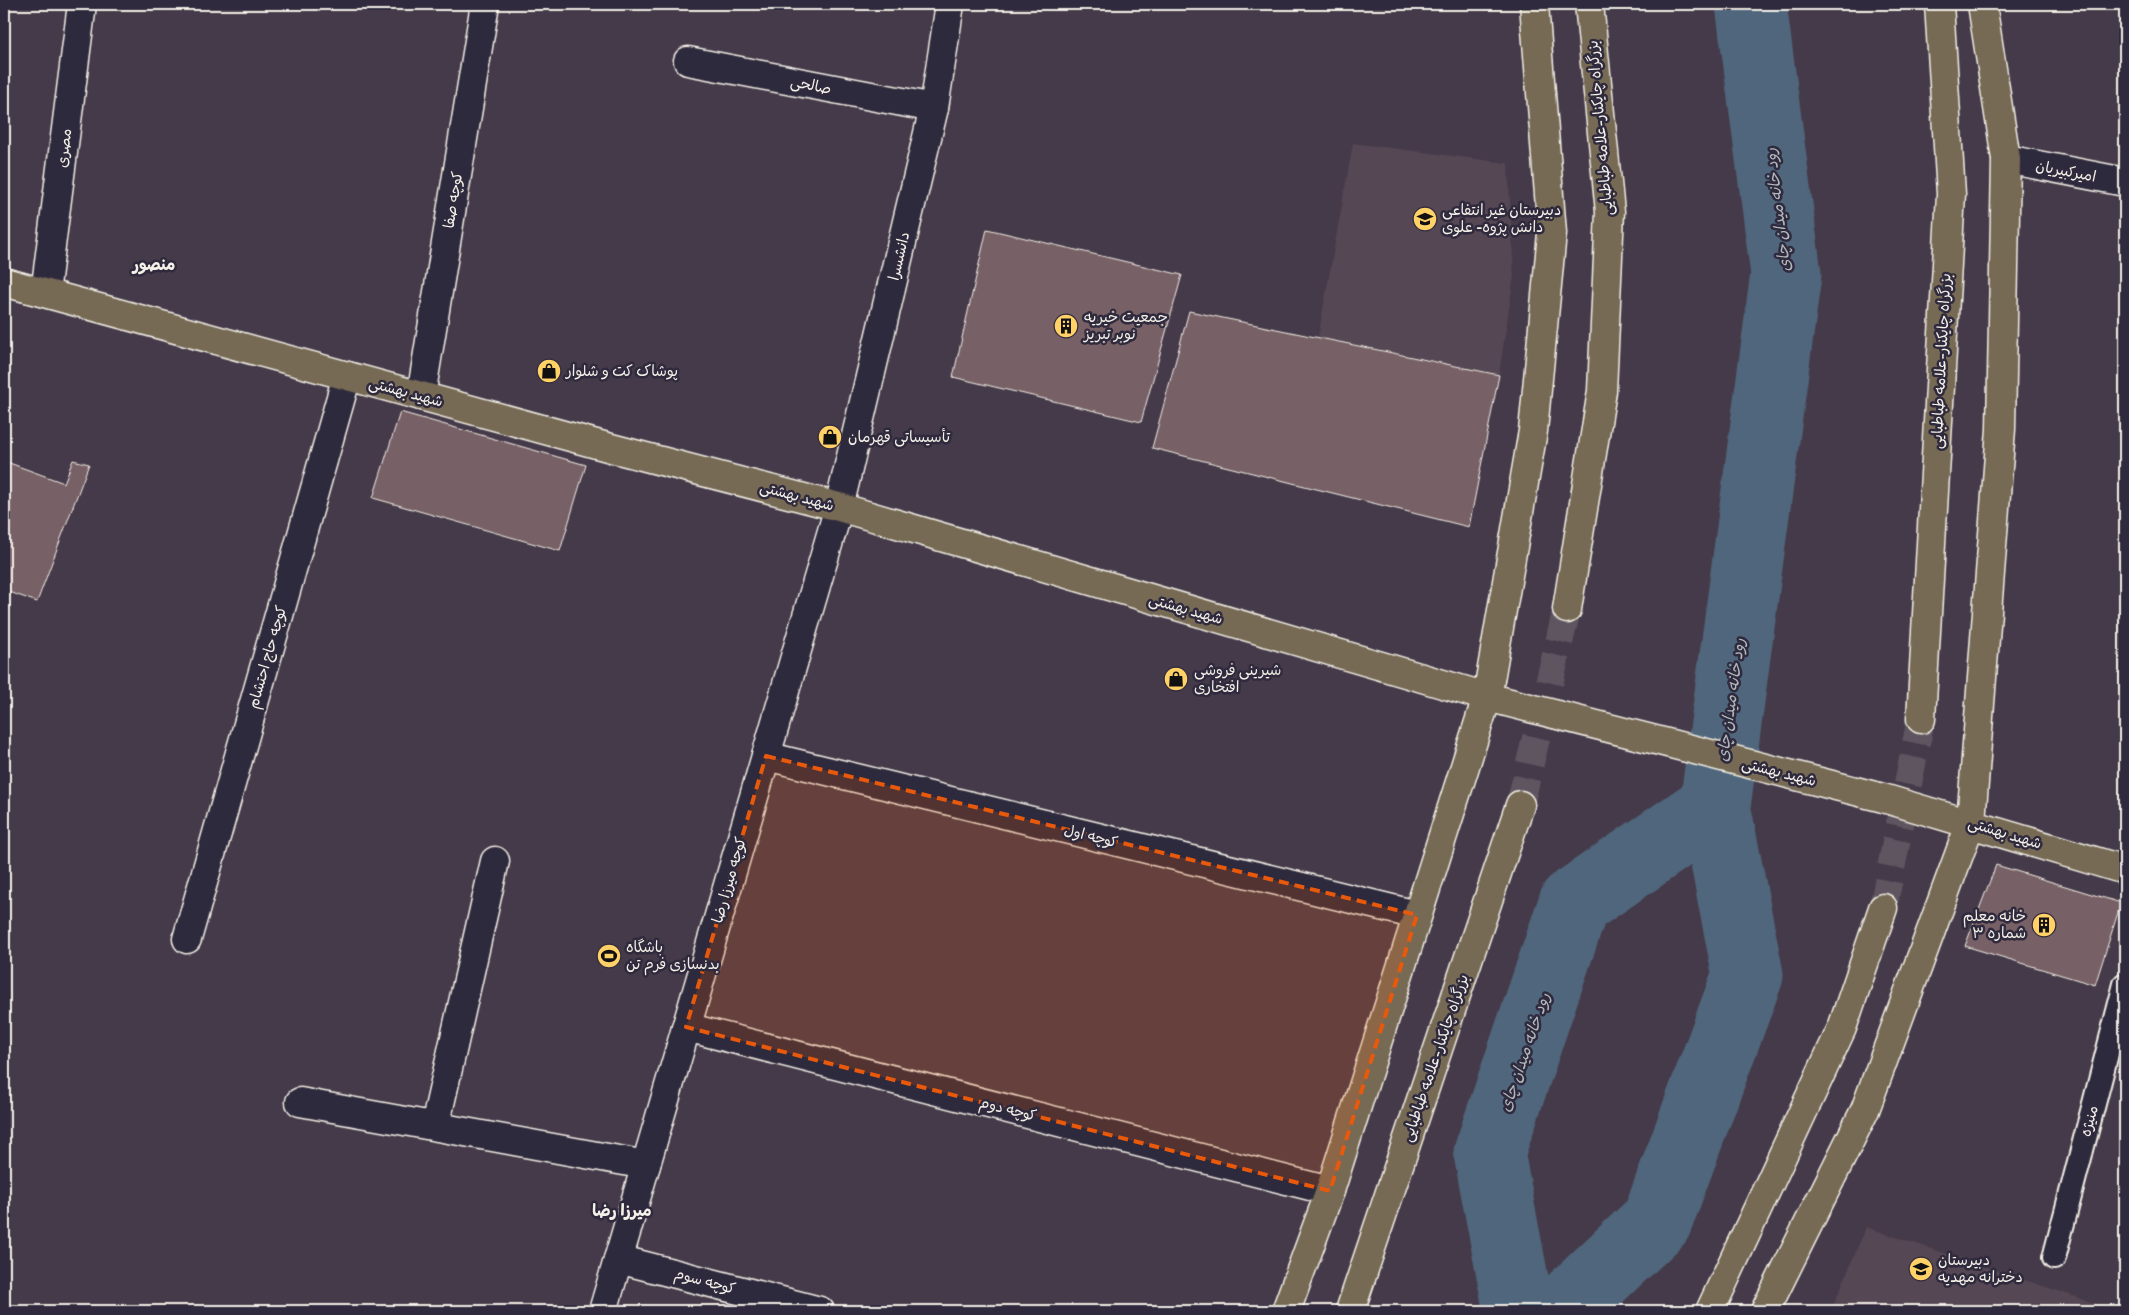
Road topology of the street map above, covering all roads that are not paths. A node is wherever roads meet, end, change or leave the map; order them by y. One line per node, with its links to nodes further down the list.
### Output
1 (82, 4): 13 (street, مصری)
2 (486, 4): 15 (street, کوچه صفا)
3 (950, 4): 9 (street, دانشسرا)
4 (1534, 4): 18 (main road)
5 (1588, 4): 17 (main road, بزرگراه چایکنار-علامه طباطبایی)
6 (1939, 4): 19 (main road, بزرگراه چایکنار-علامه طباطبایی)
7 (1982, 4): 10 (main road)
8 (688, 61): 9 (street, صالحی)
9 (934, 108): 16 (street, دانشسرا)
10 (2006, 159): 11 (street, امیرکبیریان); 24 (main road)
11 (2125, 182)
12 (4, 282): 13 (main road, شهید بهشتى)
13 (45, 293): 14 (main road, شهید بهشتى)
14 (347, 376): 15 (main road, شهید بهشتى); 29 (street, کوچه حاج احتشام)
15 (421, 396): 16 (main road, شهید بهشتى)
16 (839, 507): 18 (main road, شهید بهشتى); 21 (street, کوچه میرزا رضا)
17 (1567, 609)
18 (1487, 697): 20 (main road, شهید بهشتى); 28 (main road)
19 (1921, 719)
20 (1587, 724): 22 (main road, شهید بهشتی)
21 (766, 756): 28 (street, کوچه اول); 31 (street, کوچه میرزا رضا)
22 (1883, 798): 24 (main road, شهید بهشتى)
23 (1520, 805): 41 (main road, بزرگراه چایکنار-علامه طباطبایی)
24 (1971, 822): 26 (main road, شهید بهشتى); 43 (main road)
25 (495, 860): 33 (street)
26 (2125, 870)
27 (1883, 908): 42 (main road)
28 (1417, 915): 35 (main road)
29 (187, 939)
30 (2125, 984): 36 (lane, منیژه)
31 (686, 1027): 34 (street, کوچه میرزا رضا); 35 (street, کوچه دوم)
32 (300, 1102): 33 (street)
33 (434, 1126): 34 (street)
34 (646, 1165): 37 (street, کوچه میرزا رضا)
35 (1330, 1191): 40 (main road)
36 (2054, 1258)
37 (618, 1259): 38 (street, کوچه میرزا رضا); 39 (street, کوچه سوم)
38 (603, 1311)
39 (820, 1311)
40 (1286, 1311)
41 (1350, 1311)
42 (1710, 1311)
43 (1766, 1311)

